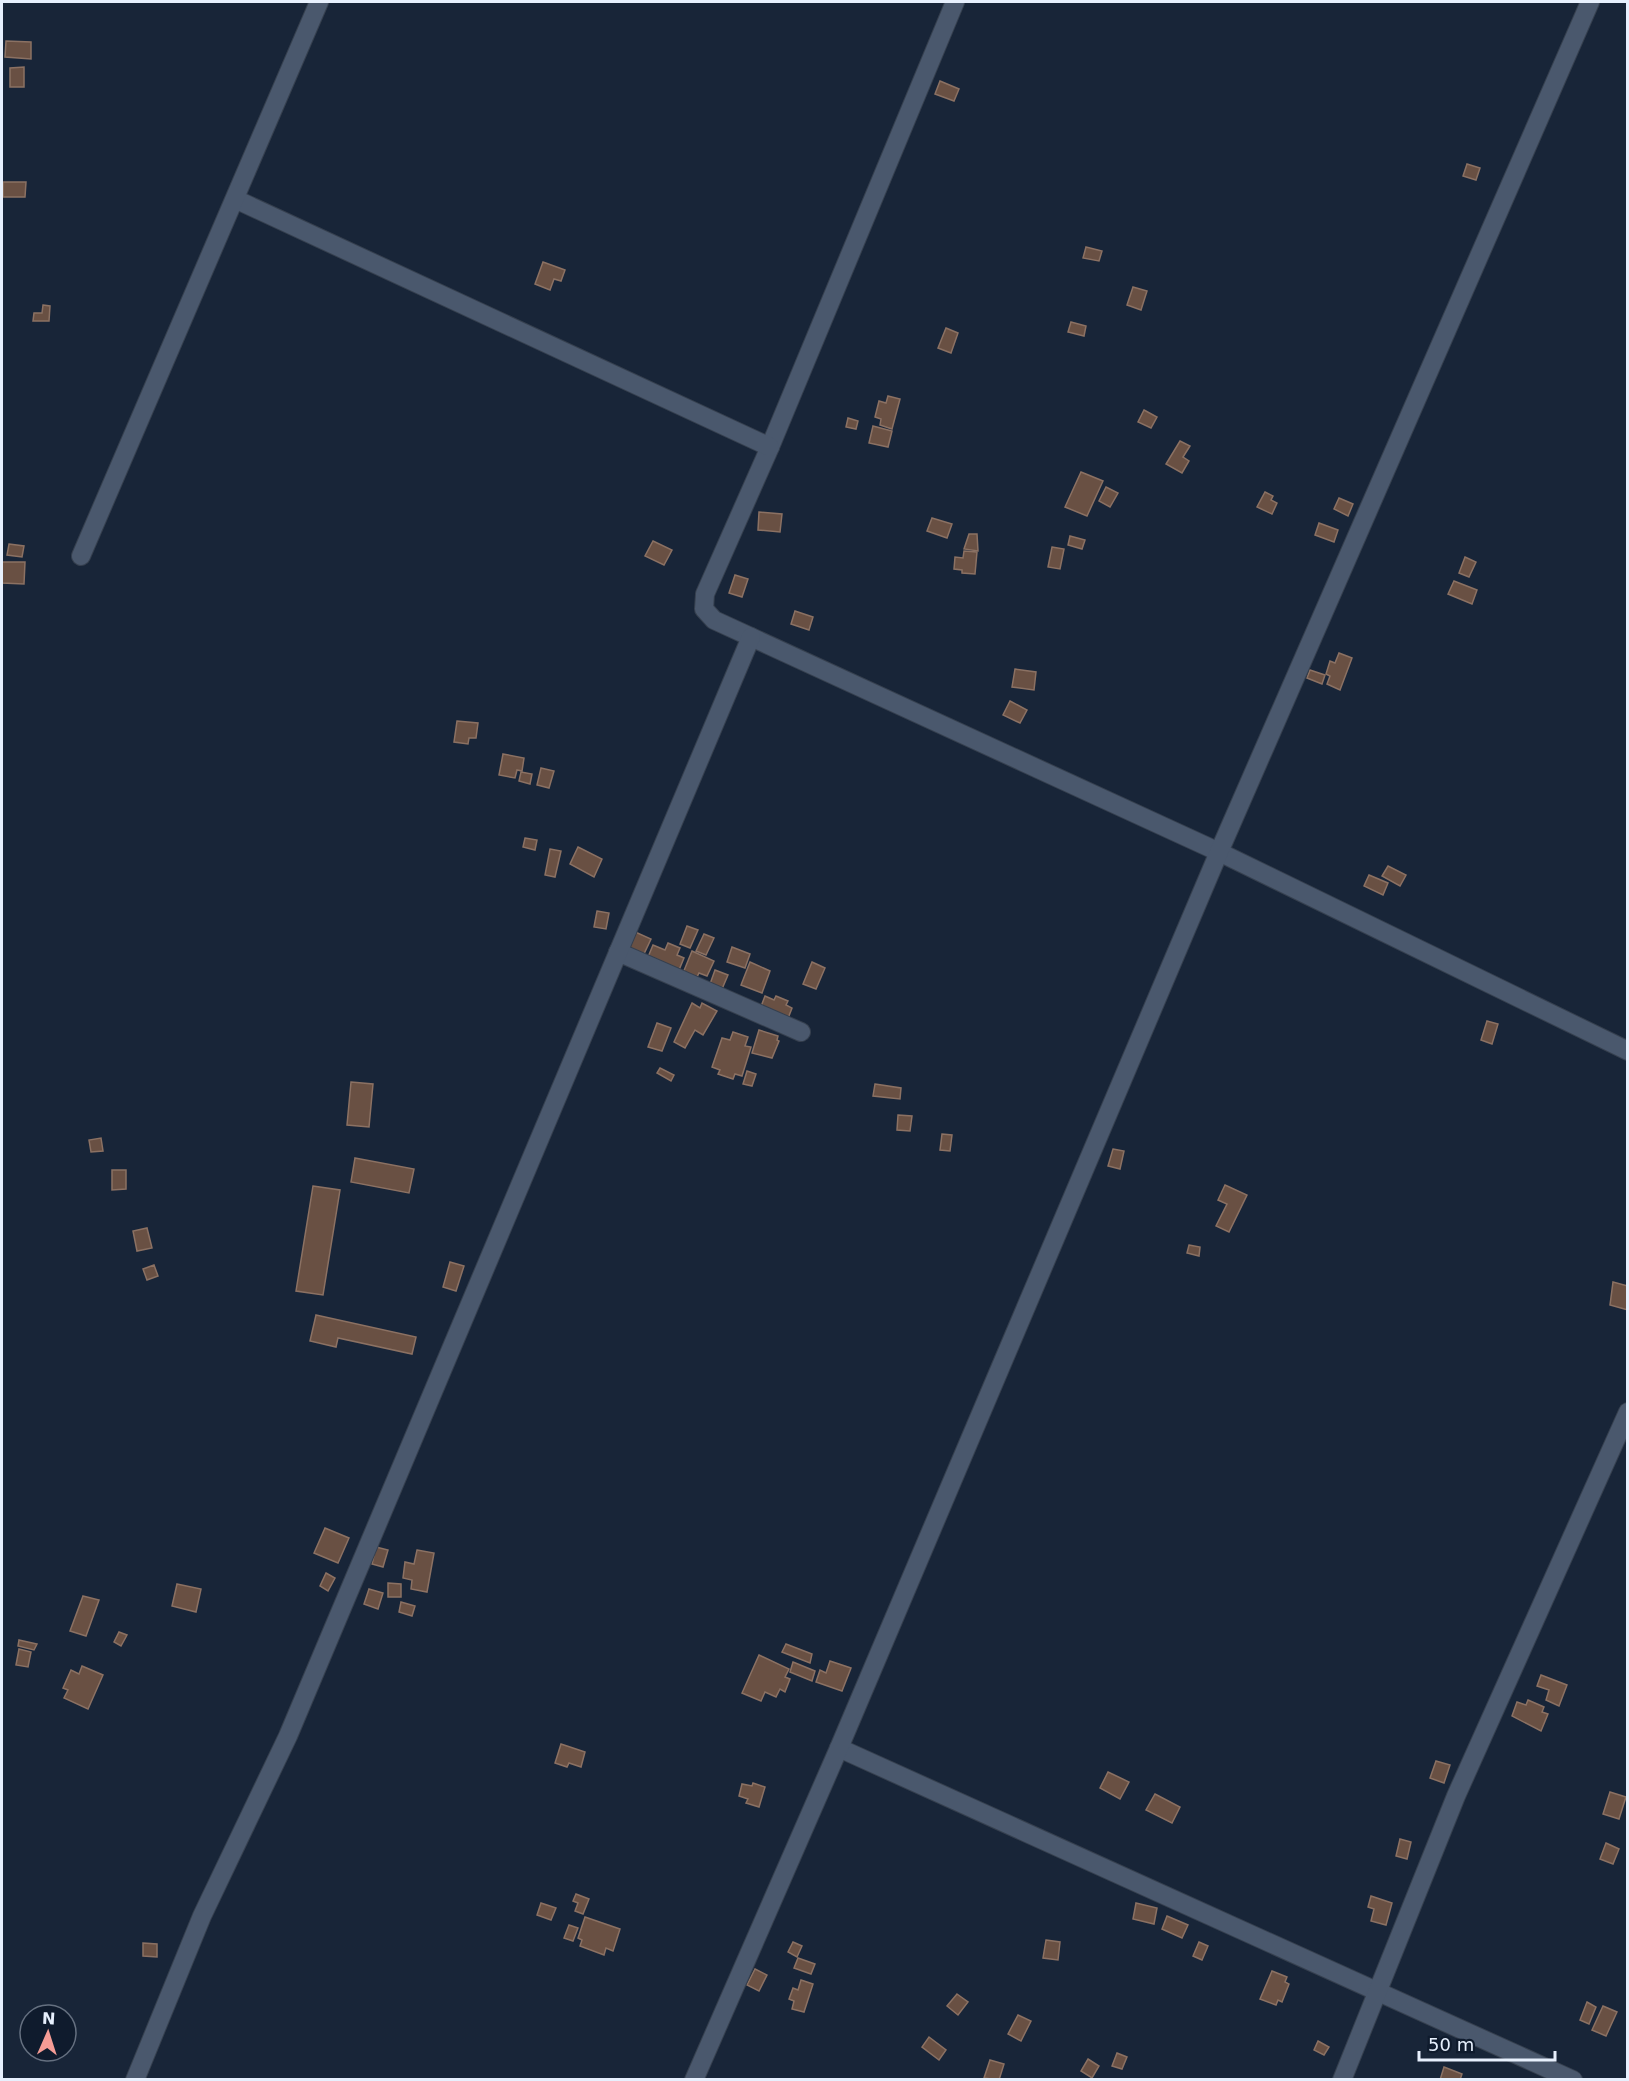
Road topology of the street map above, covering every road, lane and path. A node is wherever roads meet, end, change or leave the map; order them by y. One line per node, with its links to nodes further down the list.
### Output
1 (319, 2): 4 (street)
2 (955, 2): 5 (street)
3 (1590, 2): 8 (street)
4 (235, 199): 5 (street); 6 (street)
5 (770, 447): 7 (street)
6 (81, 556)
7 (751, 637): 8 (street); 9 (street)
8 (1219, 852): 11 (street); 13 (street)
9 (618, 952): 10 (street); 15 (street)
10 (801, 1032)
11 (1628, 1051)
12 (1628, 1412): 14 (street)
13 (838, 1748): 14 (street); 16 (street)
14 (1380, 1991): 17 (street); 18 (street)
15 (135, 2079)
16 (694, 2079)
17 (1342, 2079)
18 (1573, 2079)

